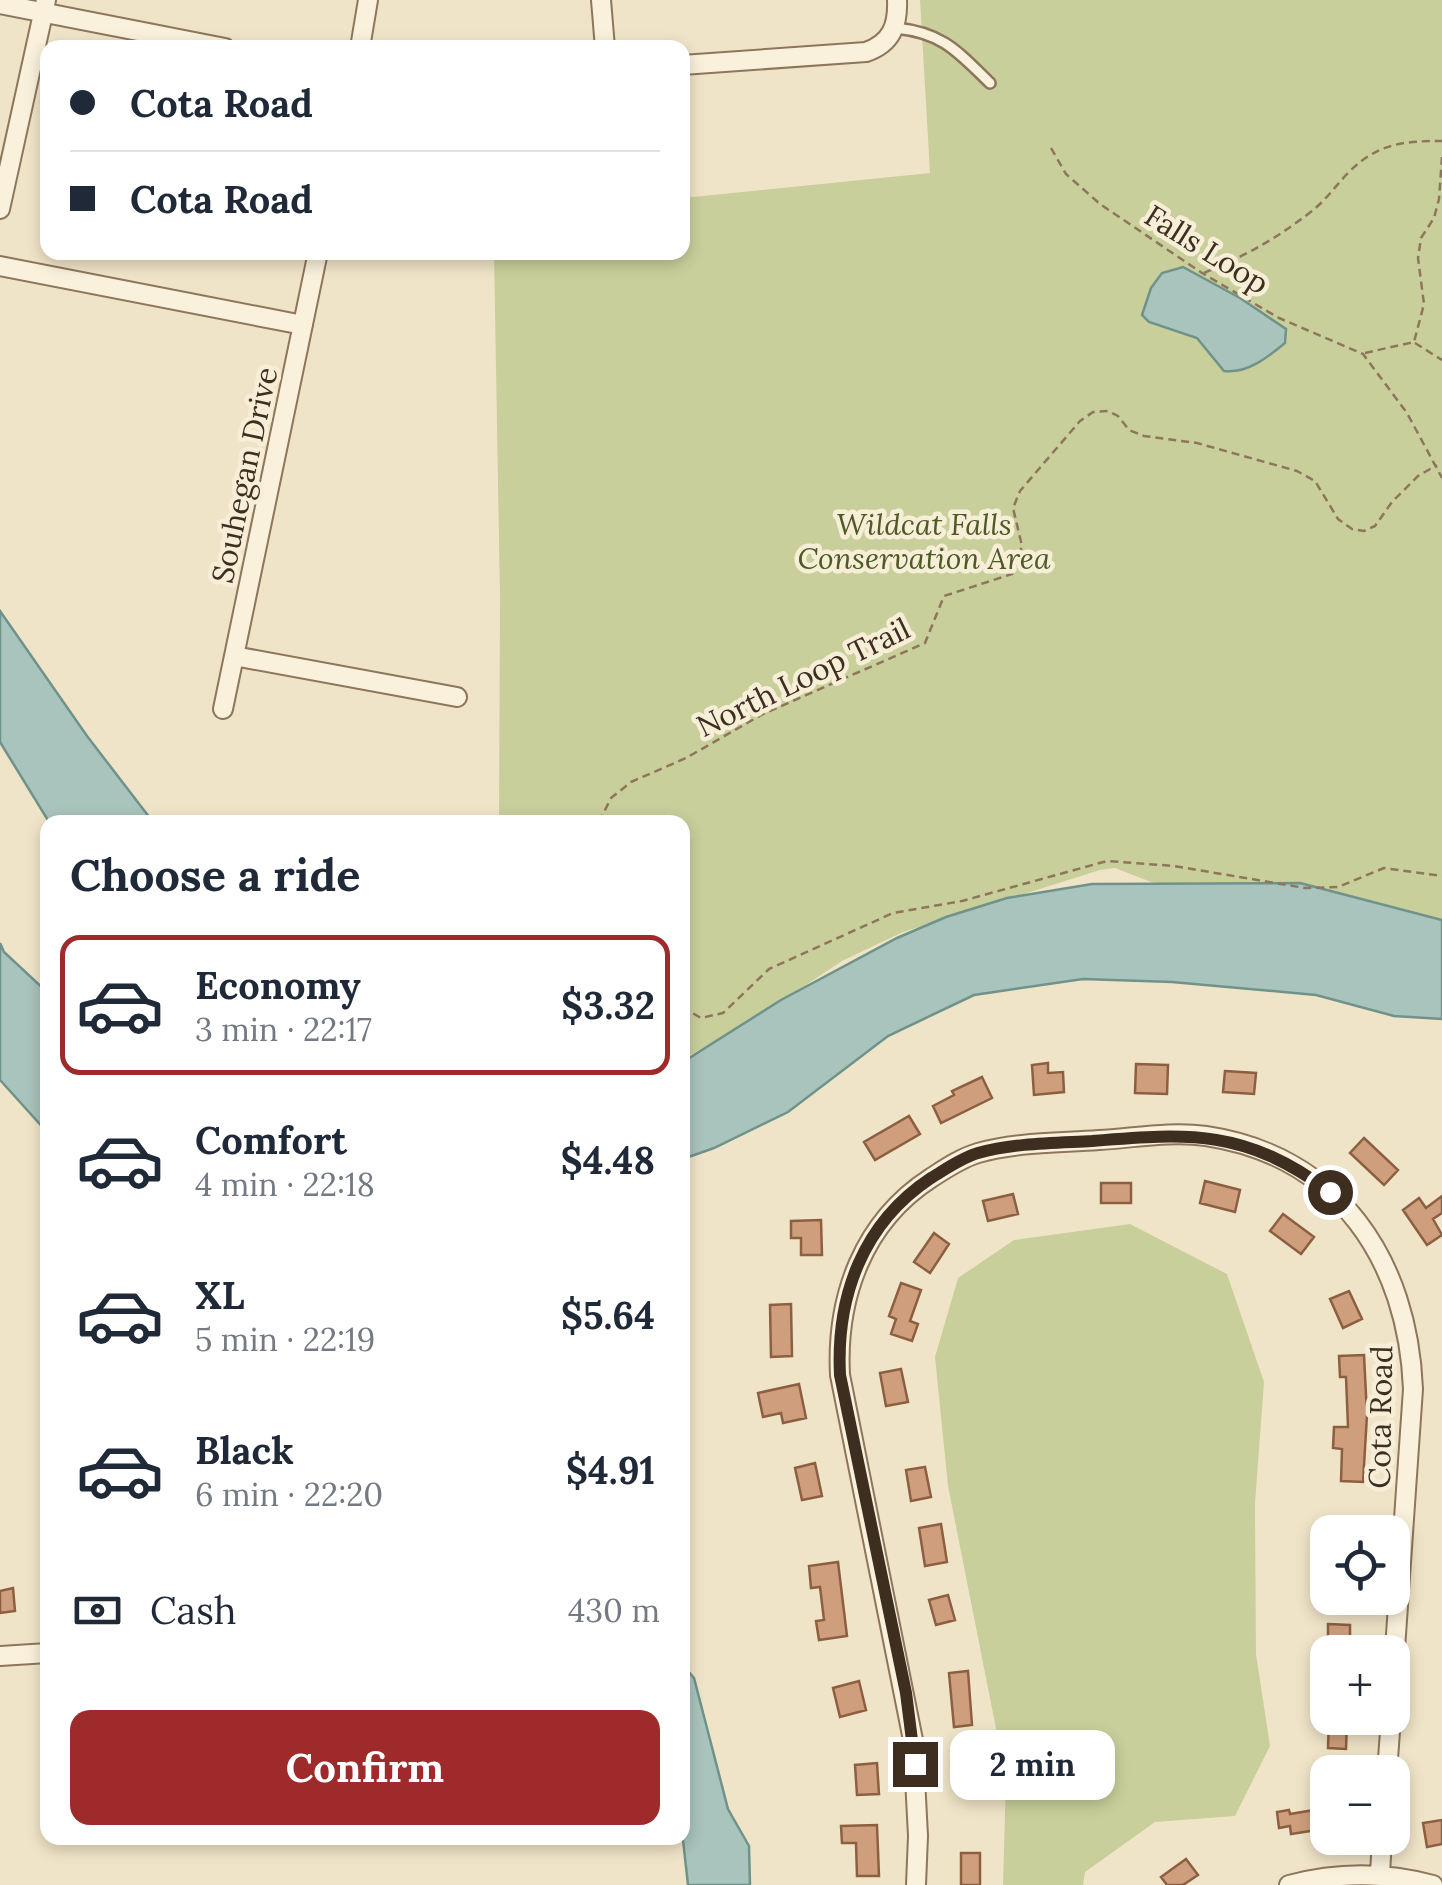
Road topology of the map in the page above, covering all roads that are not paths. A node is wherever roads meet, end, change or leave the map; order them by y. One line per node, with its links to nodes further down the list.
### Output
1 (368, 0): 8 (street)
2 (601, 0): 9 (street)
3 (898, 0): 6 (street)
4 (0, 4): 5 (street)
5 (45, 6): 7 (street); 12 (street)
6 (896, 28): 10 (street); 11 (lane)
7 (191, 40)
8 (361, 40)
9 (604, 40)
10 (690, 64)
11 (990, 83)
12 (0, 209)
13 (316, 260): 15 (street, Souhegan Drive)
14 (0, 266): 15 (street)
15 (303, 325): 16 (street, Souhegan Drive)
16 (234, 656): 17 (street); 18 (street, Souhegan Drive)
17 (457, 697)
18 (223, 708)
19 (1396, 1635): 24 (street, Cota Road)
20 (40, 1654): 21 (street)
21 (0, 1656)
22 (1381, 1855): 23 (street)
23 (1380, 1874): 25 (street); 26 (street)
24 (916, 1885)
25 (1290, 1885)
26 (1433, 1885)

